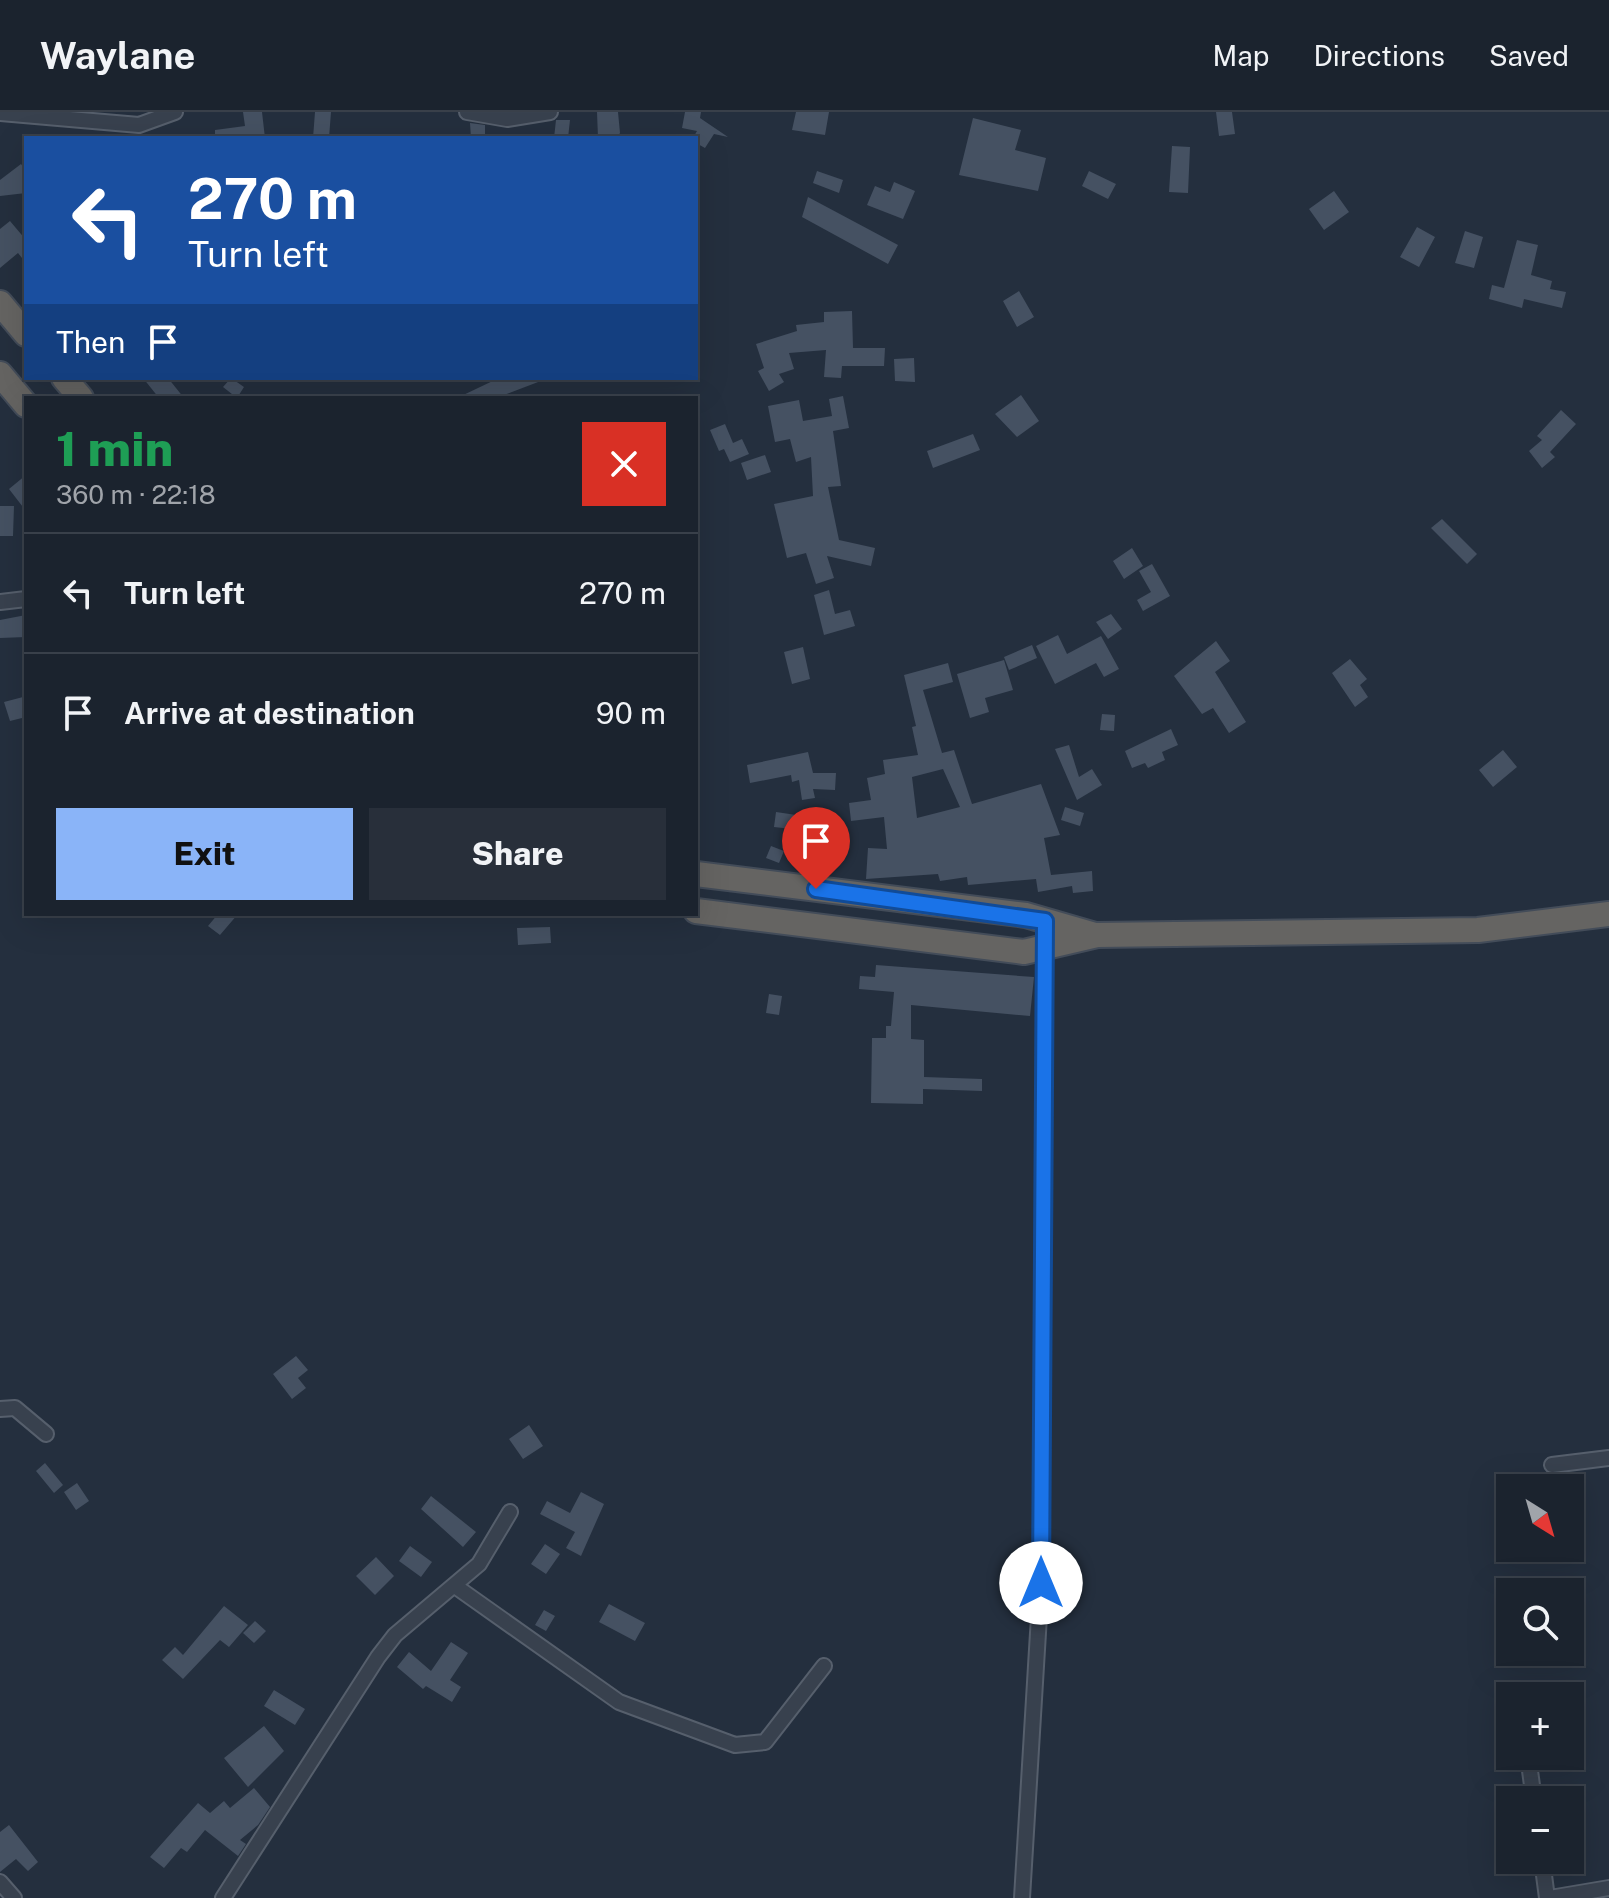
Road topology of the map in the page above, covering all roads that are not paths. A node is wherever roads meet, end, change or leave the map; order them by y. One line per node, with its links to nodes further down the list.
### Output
1 (175, 112): 4 (street)
2 (467, 112): 3 (street)
3 (550, 112)
4 (0, 113)
5 (0, 303): 6 (highway)
6 (24, 332)
7 (0, 374): 10 (highway)
8 (66, 380): 9 (highway)
9 (79, 396)
10 (24, 403)
11 (24, 599): 12 (street)
12 (0, 602)
13 (698, 874): 16 (highway)
14 (698, 911): 18 (highway)
15 (1609, 914): 17 (highway)
16 (1045, 921): 17 (highway); 18 (street)
17 (1097, 935): 18 (highway)
18 (1044, 947): 31 (street)
19 (0, 1409): 20 (street)
20 (46, 1434)
21 (1609, 1458): 22 (street)
22 (1552, 1465)
23 (510, 1512): 24 (street)
24 (455, 1586): 25 (street); 30 (street)
25 (824, 1666)
26 (1545, 1874): 32 (street)
27 (0, 1882): 29 (street)
28 (1609, 1888): 32 (street)
29 (14, 1898)
30 (223, 1898)
31 (1022, 1898)
32 (1549, 1898)

